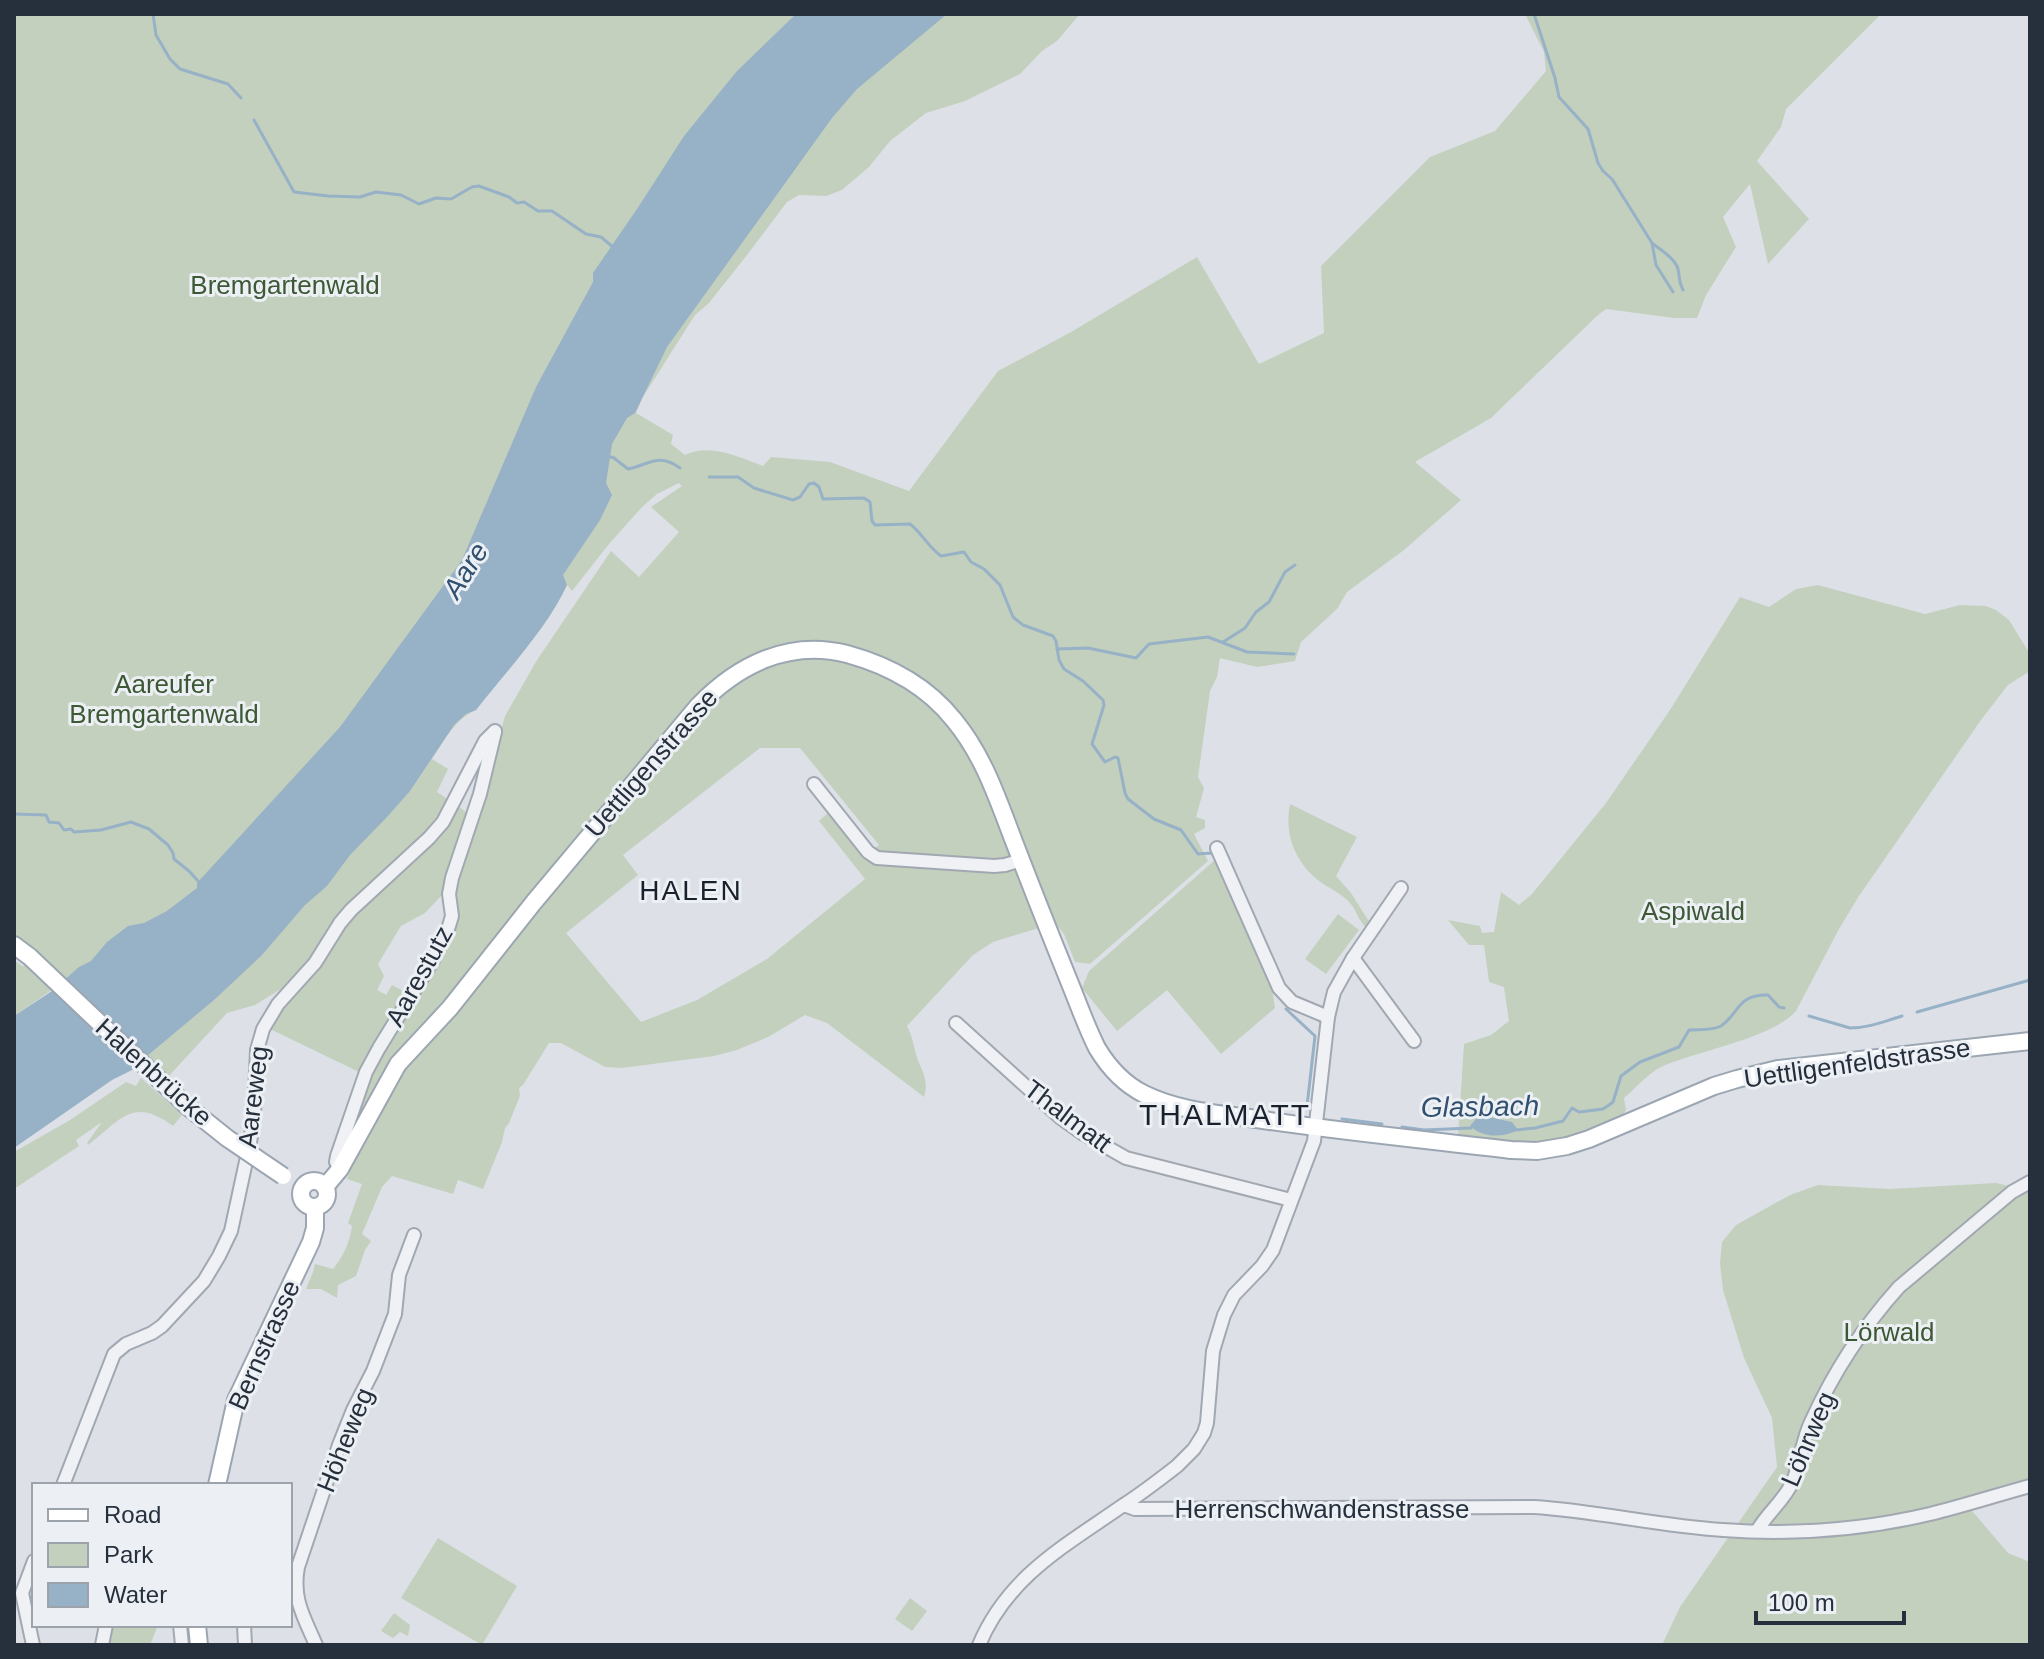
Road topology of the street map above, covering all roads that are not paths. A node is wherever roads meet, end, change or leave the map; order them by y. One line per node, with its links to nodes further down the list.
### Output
1 (495, 731): 13 (street, Aarestutz); 20 (street, Aareweg)
2 (814, 784): 4 (street)
3 (1217, 848): 8 (street)
4 (1021, 860): 12 (main road, Uettligenstrasse); 13 (main road, Uettligenstrasse)
5 (1401, 888): 7 (street)
6 (14, 945): 16 (main road, Halenbrücke, bridge)
7 (1353, 958): 8 (street); 10 (street)
8 (1328, 1017): 12 (street)
9 (956, 1023): 17 (street, Thalmatt)
10 (1414, 1041)
11 (2030, 1041): 12 (main road, Uettligenfeldstrasse)
12 (1315, 1127): 17 (street)
13 (340, 1169): 15 (main road, Uettligenstrasse)
14 (2030, 1182): 24 (street, Löhrweg)
15 (325, 1187): 16 (main road); 18 (main road)
16 (303, 1188): 18 (main road)
17 (1291, 1200): 23 (street)
18 (315, 1207): 21 (main road, Bernstrasse)
19 (414, 1235): 30 (street, Höheweg)
20 (64, 1483)
21 (217, 1483)
22 (2030, 1486): 24 (street, Herrenschwandenstrasse)
23 (1124, 1505): 24 (street, Herrenschwandenstrasse); 31 (street)
24 (1757, 1531)
25 (32, 1565): 26 (street)
26 (18, 1593): 28 (street)
27 (180, 1628): 29 (street)
28 (33, 1645)
29 (182, 1645)
30 (316, 1645)
31 (979, 1645)

